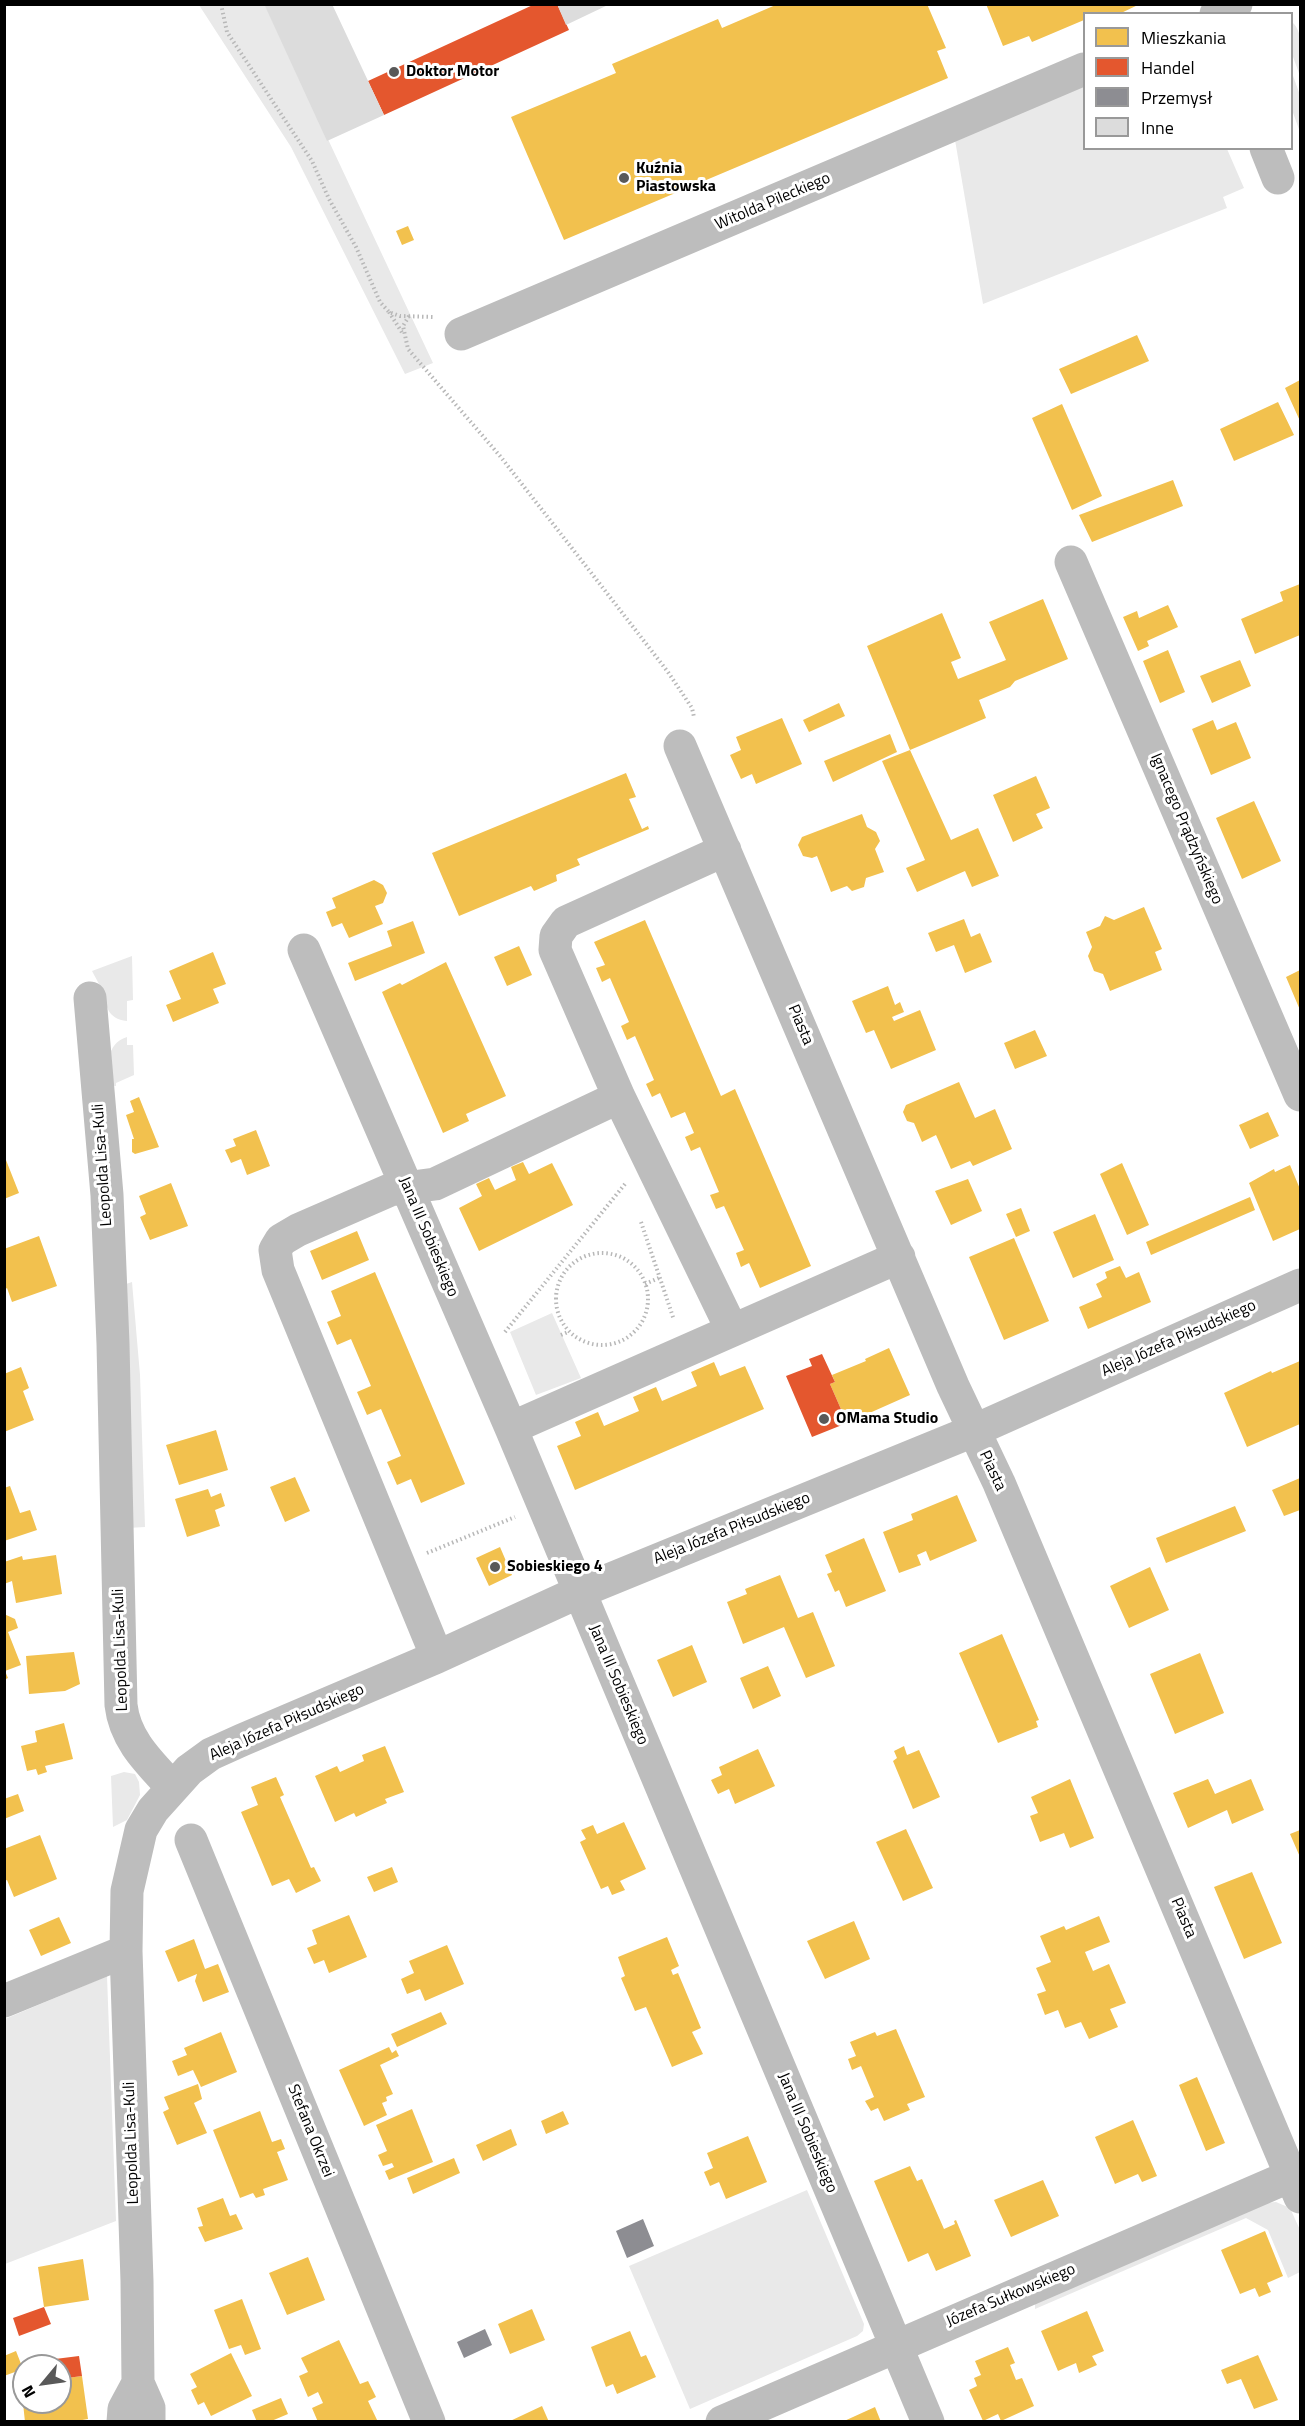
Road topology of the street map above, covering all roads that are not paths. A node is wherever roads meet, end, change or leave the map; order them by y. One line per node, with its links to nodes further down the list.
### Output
1 (1236, 4): 2 (street)
2 (1220, 12)
3 (1083, 69): 4 (street, Witolda Pileckiego)
4 (450, 326)
5 (1071, 562): 10 (street, Ignacego Prądzyńskiego)
6 (680, 746): 7 (street, Piasta)
7 (725, 850): 11 (street); 13 (street, Piasta)
8 (304, 950): 12 (street, Jana III Sobieskiego)
9 (90, 998): 20 (street, Leopolda Lisa-Kuli)
10 (1300, 1095)
11 (619, 1096): 12 (street); 15 (street)
12 (407, 1189): 16 (street, Jana III Sobieskiego); 19 (street)
13 (899, 1257): 15 (street); 17 (street, Piasta)
14 (1300, 1285): 17 (street, Aleja Józefa Piłsudskiego)
15 (732, 1330): 16 (street)
16 (511, 1428): 18 (street, Jana III Sobieskiego)
17 (973, 1431): 18 (street, Aleja Józefa Piłsudskiego); 24 (street, Piasta)
18 (579, 1592): 19 (street, Aleja Józefa Piłsudskiego); 25 (street, Jana III Sobieskiego)
19 (438, 1657): 20 (street, Aleja Józefa Piłsudskiego)
20 (172, 1786): 22 (street, Leopolda Lisa-Kuli)
21 (191, 1840): 29 (street, Stefana Okrzei)
22 (126, 1952): 23 (street); 26 (street, Leopolda Lisa-Kuli)
23 (4, 2001)
24 (1297, 2181): 25 (street, Józefa Sułkowskiego)
25 (896, 2346): 30 (street, Józefa Sułkowskiego); 31 (street, Jana III Sobieskiego)
26 (138, 2382): 27 (street, Leopolda Lisa-Kuli); 28 (street, Leopolda Lisa-Kuli)
27 (123, 2421)
28 (149, 2421)
29 (429, 2421)
30 (722, 2421)
31 (928, 2421)

